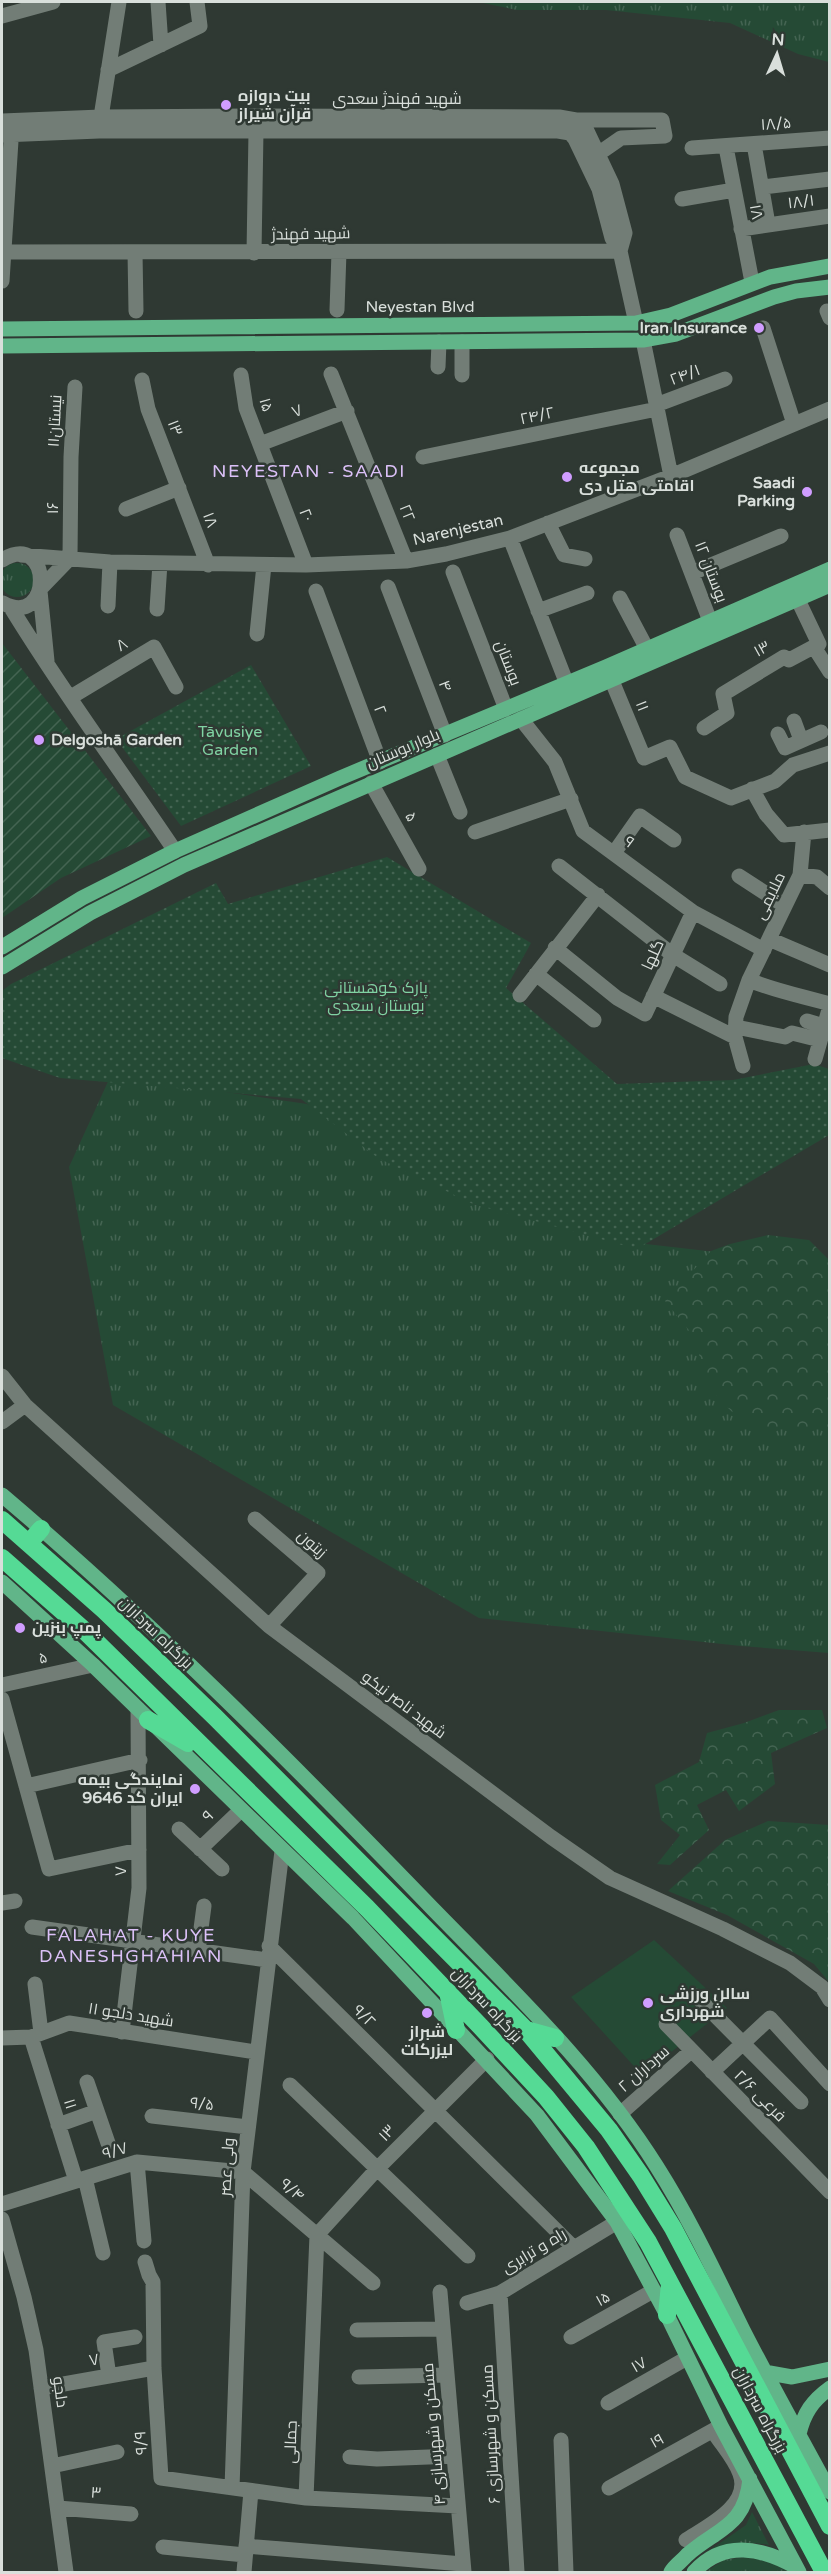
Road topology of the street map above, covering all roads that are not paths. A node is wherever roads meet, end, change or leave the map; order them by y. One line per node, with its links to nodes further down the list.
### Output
1 (53, 2): 5 (street)
2 (119, 2): 7 (street)
3 (158, 2): 6 (street)
4 (196, 2): 6 (street)
5 (2, 16)
6 (161, 45): 7 (street)
7 (108, 70): 8 (street)
8 (101, 117): 9 (street, شهید فهندژ سعدی); 10 (street, شهید فهندژ سعدی)
9 (576, 120): 16 (street, شهید فهندژ سعدی); 16 (street)
10 (7, 128): 11 (street, شهید فهندژ سعدی); 21 (street)
11 (256, 131): 25 (street, شهید فهندژ سعدی); 29 (street)
12 (830, 138): 13 (street, ۱۸/۵)
13 (754, 144): 14 (street, ۱۸/۵); 18 (street)
14 (726, 147): 15 (street, ۱۸/۵); 19 (street, ۱۸)
15 (692, 148)
16 (598, 154): 25 (street, شهید فهندژ سعدی)
17 (830, 179): 18 (street)
18 (763, 187): 23 (street)
19 (734, 190): 20 (street); 24 (street, ۱۸)
20 (682, 199)
21 (4, 204): 26 (street)
22 (830, 216): 23 (street, ۱۸/۱)
23 (768, 224): 24 (street, ۱۸/۱)
24 (741, 230): 32 (street, ۱۸)
25 (620, 251): 28 (street, شهید فهندژ); 36 (street, شهید فهندژ سعدی)
26 (3, 252): 27 (street, شهید فهندژ); 31 (street)
27 (135, 252): 29 (street, شهید فهندژ); 35 (street)
28 (339, 252): 29 (street, شهید فهندژ); 34 (street)
29 (254, 253)
30 (830, 266): 32 (main road, Neyestan Blvd)
31 (2, 281)
32 (752, 282): 36 (main road, Neyestan Blvd)
33 (830, 287): 39 (main road)
34 (337, 310)
35 (136, 311)
36 (636, 323): 38 (main road, Neyestan Blvd)
37 (763, 328): 53 (street)
38 (2, 329)
39 (643, 340): 41 (main road); 50 (street)
40 (439, 342): 41 (main road); 42 (main road); 43 (street)
41 (462, 342): 46 (street)
42 (2, 346)
43 (438, 367)
44 (332, 374): 52 (street)
45 (241, 375): 54 (street, ۱۵)
46 (462, 375)
47 (726, 379): 50 (street, ۲۴/۱)
48 (142, 380): 58 (street, ۱۳)
49 (75, 387): 55 (street, ۱۱نیستان)
50 (657, 407): 56 (street, ۲۴/۲); 57 (street)
51 (830, 409): 53 (street, Narenjestan)
52 (347, 411): 54 (street, ۷); 67 (street, ۲۲)
53 (794, 424): 57 (street, Narenjestan)
54 (260, 444): 72 (street, ۲۰)
55 (71, 457): 65 (street, ۱۶)
56 (423, 458)
57 (671, 476): 60 (street, Narenjestan)
58 (179, 488): 59 (street); 70 (street, ۱۸)
59 (126, 509)
60 (548, 523): 63 (street, Narenjestan); 66 (street)
61 (677, 535): 75 (street, بوستان ۱۲)
62 (781, 536): 75 (street)
63 (510, 538): 67 (street, Narenjestan); 86 (street)
64 (9, 556): 65 (street, Narenjestan); 78 (street)
65 (70, 558): 68 (street, Narenjestan); 78 (street)
66 (585, 559)
67 (406, 561): 72 (street, Narenjestan)
68 (110, 562): 69 (street, Narenjestan); 84 (street)
69 (160, 563): 70 (street, Narenjestan); 85 (street)
70 (208, 565): 71 (street, Narenjestan)
71 (264, 565): 72 (street, Narenjestan); 88 (street)
72 (306, 566)
73 (830, 569): 87 (main road, بلوار بوستان)
74 (453, 572): 97 (street, بوستان)
75 (692, 573): 87 (street, بوستان ۱۲)
76 (830, 585): 82 (main road, بلوار بوستان)
77 (388, 587): 102 (street, ۴)
78 (41, 589): 83 (street); 91 (street)
79 (316, 591): 106 (street, ۲)
80 (587, 593): 86 (street)
81 (620, 598): 90 (street)
82 (798, 600): 89 (street); 93 (main road, بلوار بوستان)
83 (5, 605): 91 (street)
84 (108, 606)
85 (157, 609)
86 (538, 611): 94 (street)
87 (710, 621): 90 (main road, بلوار بوستان)
88 (257, 634)
89 (814, 647): 92 (street); 100 (street, ۱۳)
90 (647, 649): 93 (main road, بلوار بوستان)
91 (47, 668): 96 (street)
92 (830, 672)
93 (610, 674): 94 (main road, بلوار بوستان); 98 (main road, بلوار بوستان); 109 (street, ۱۱)
94 (567, 684): 97 (main road, بلوار بوستان)
95 (176, 687): 96 (street, ۸)
96 (71, 698): 117 (street)
97 (506, 709): 102 (main road, بلوار بوستان)
98 (521, 719): 105 (main road, بلوار بوستان); 111 (street, ۹)
99 (794, 721): 103 (street)
100 (704, 728)
101 (778, 734): 103 (street)
102 (445, 735): 106 (main road, بلوار بوستان)
103 (801, 740): 104 (street)
104 (830, 752): 109 (street)
105 (437, 755): 108 (main road, بلوار بوستان); 112 (street)
106 (380, 762): 107 (main road, بلوار بوستان)
107 (340, 778): 110 (main road); 117 (main road, بلوار بوستان)
108 (371, 783): 110 (main road, بلوار بوستان); 121 (street, ۵)
109 (752, 789): 115 (street)
110 (348, 792): 119 (main road, بلوار بوستان)
111 (571, 799): 114 (street); 118 (street, ۹)
112 (460, 812)
113 (830, 830): 115 (street)
114 (475, 832)
115 (804, 832): 122 (street, ملایمی)
116 (674, 840): 118 (street)
117 (175, 851): 119 (main road); 129 (main road, بلوار بوستان)
118 (614, 853): 127 (street, ۹)
119 (184, 865): 132 (main road, بلوار بوستان)
120 (559, 866): 125 (street)
121 (419, 869)
122 (800, 875): 124 (street); 126 (street, ملایمی)
123 (740, 876): 126 (street)
124 (830, 888)
125 (598, 894): 130 (street); 131 (street)
126 (785, 906): 128 (street, ملایمی)
127 (693, 912): 128 (street, ۹); 131 (street, گلها)
128 (766, 944): 133 (street, ملایمی); 135 (street, ملایمی)
129 (2, 947)
130 (555, 948): 134 (street); 138 (street, گلها)
131 (673, 955): 136 (street); 138 (street, گلها)
132 (3, 963)
133 (830, 965)
134 (536, 974): 137 (street); 140 (street)
135 (749, 980): 139 (street); 142 (street, ملایمی)
136 (720, 984)
137 (520, 994)
138 (653, 996): 142 (street)
139 (830, 1005): 143 (street)
140 (594, 1020)
141 (807, 1021): 143 (street)
142 (735, 1032): 143 (street); 145 (street)
143 (822, 1033): 144 (street)
144 (816, 1059)
145 (743, 1066)
146 (2, 1376): 147 (street, شهید ناصر نیکو)
147 (25, 1405): 148 (street); 156 (street, شهید ناصر نیکو)
148 (2, 1422)
149 (2, 1495): 152 (main road)
150 (255, 1519): 156 (street, زیتون)
151 (2, 1520): 153 (highway, بزرگراه سرداران)
152 (41, 1528): 153 (highway); 187 (main road)
153 (29, 1543): 170 (highway, بزرگراه سرداران)
154 (2, 1558): 161 (highway, بزرگراه سرداران)
155 (2, 1582): 157 (main road)
156 (268, 1626): 180 (street, شهید ناصر نیکو)
157 (93, 1665): 158 (street, ۵); 160 (main road)
158 (2, 1685)
159 (2, 1698): 163 (street)
160 (143, 1715): 161 (highway); 162 (street, ۷); 164 (main road)
161 (209, 1755): 172 (highway, بزرگراه سرداران)
162 (140, 1760): 163 (street); 167 (street, ۷)
163 (26, 1786): 167 (street)
164 (241, 1810): 166 (street, ۹); 168 (main road)
165 (179, 1828): 166 (street)
166 (200, 1849): 169 (street)
167 (139, 1851): 174 (street, ۷)
168 (282, 1851): 176 (street, ولی عصر); 182 (main road)
169 (222, 1869)
170 (388, 1889): 172 (highway); 183 (highway, بزرگراه سرداران)
171 (204, 1906): 175 (street)
172 (367, 1908): 178 (highway, بزرگراه سرداران)
173 (32, 1927): 174 (street)
174 (133, 1942): 175 (street); 184 (street, ۷)
175 (198, 1951): 176 (street)
176 (268, 1953): 190 (street, ولی عصر); 198 (street, ۹/۲)
177 (35, 1984): 185 (street, ۱۱)
178 (448, 1992): 182 (highway); 221 (highway, بزرگراه سرداران)
179 (696, 1996): 188 (street)
180 (830, 2000)
181 (666, 2024): 189 (street, فرعی ۲/۶)
182 (456, 2030): 191 (main road)
183 (526, 2030): 187 (highway); 209 (highway, بزرگراه سرداران)
184 (122, 2032): 185 (street, شهید دلجو ۱۱); 190 (street, شهید دلجو ۱۱)
185 (36, 2035): 186 (street, شهید دلجو ۱۱); 201 (street, ۱۱)
186 (2, 2038)
187 (555, 2038): 199 (main road)
188 (743, 2043): 192 (street); 194 (street); 196 (street)
189 (691, 2051): 192 (street, فرعی ۲/۶); 199 (street, سرداران ۲)
190 (256, 2052): 202 (street, ولی عصر)
191 (487, 2059): 198 (street, ۱۳); 213 (main road)
192 (712, 2072): 208 (street, فرعی ۲/۶)
193 (87, 2082): 197 (street)
194 (830, 2084)
195 (290, 2085): 205 (street)
196 (801, 2102)
197 (97, 2111): 201 (street); 203 (street)
198 (433, 2111): 205 (street, ۱۳); 216 (street, ۹/۲)
199 (620, 2114): 212 (main road)
200 (152, 2116): 202 (street, ۹/۵)
201 (58, 2125): 207 (street, ۱۱)
202 (248, 2127): 206 (street, ولی عصر)
203 (108, 2143)
204 (137, 2162): 206 (street, ۹/۷); 207 (street, ۹/۷); 215 (street)
205 (377, 2169): 214 (street, ۱۳); 218 (street)
206 (243, 2172): 214 (street, ۹/۴); 249 (street, ولی عصر)
207 (81, 2180): 210 (street, ۹/۷); 217 (street)
208 (830, 2192)
209 (657, 2201): 212 (main road); 257 (highway, بزرگراه سرداران)
210 (2, 2204)
211 (2, 2219): 238 (street, دلجو)
212 (688, 2220): 234 (main road)
213 (616, 2222): 216 (street, راه و ترابری); 222 (main road)
214 (317, 2235): 220 (street, ۹/۴); 253 (street, جمالی)
215 (144, 2241)
216 (573, 2248): 224 (street, راه و ترابری)
217 (103, 2253)
218 (468, 2256)
219 (145, 2262): 232 (street, ۹/۹)
220 (373, 2283)
221 (670, 2284): 226 (highway); 269 (highway, بزرگراه سرداران)
222 (653, 2291): 226 (main road); 230 (street, ۱۵)
223 (440, 2292): 227 (street, مسکن و شهرسازی ۴)
224 (500, 2293): 225 (street, راه و ترابری); 265 (street, مسکن و شهرسازی ۶)
225 (467, 2303)
226 (667, 2315): 231 (main road)
227 (443, 2329): 228 (street); 235 (street, مسکن و شهرسازی ۴)
228 (357, 2330)
229 (135, 2337): 236 (street)
230 (571, 2337)
231 (687, 2358): 240 (street, ۱۷); 241 (main road)
232 (154, 2368): 236 (street, ۷); 249 (street, ۹/۹)
233 (830, 2370): 234 (main road)
234 (764, 2372): 242 (main road)
235 (447, 2375): 237 (street); 245 (street, مسکن و شهرسازی ۴)
236 (109, 2376): 238 (street, ۷)
237 (359, 2377)
238 (41, 2388): 247 (street, دلجو)
239 (830, 2388): 242 (main road)
240 (608, 2403)
241 (717, 2428): 248 (main road); 250 (street, ۱۹); 258 (street)
242 (799, 2434): 252 (main road)
243 (561, 2440): 266 (street)
244 (117, 2452): 247 (street)
245 (454, 2456): 246 (street); 254 (street, مسکن و شهرسازی ۴)
246 (350, 2457)
247 (52, 2466): 255 (street, دلجو)
248 (750, 2479): 262 (main road); 267 (main road)
249 (232, 2488): 251 (street, ۹/۹)
250 (609, 2488)
251 (251, 2491): 253 (street, ۹/۹); 260 (street)
252 (830, 2493)
253 (306, 2498): 254 (street)
254 (458, 2506): 261 (street, مسکن و شهرسازی ۴)
255 (58, 2508): 256 (street, ۳); 263 (street, دلجو)
256 (131, 2514)
257 (830, 2526)
258 (686, 2540)
259 (163, 2547): 260 (street)
260 (246, 2551): 261 (street); 264 (street)
261 (463, 2568)
262 (798, 2570): 268 (main road)
263 (66, 2572)
264 (244, 2572)
265 (517, 2572)
266 (566, 2572)
267 (671, 2572)
268 (694, 2572)
269 (824, 2572)

